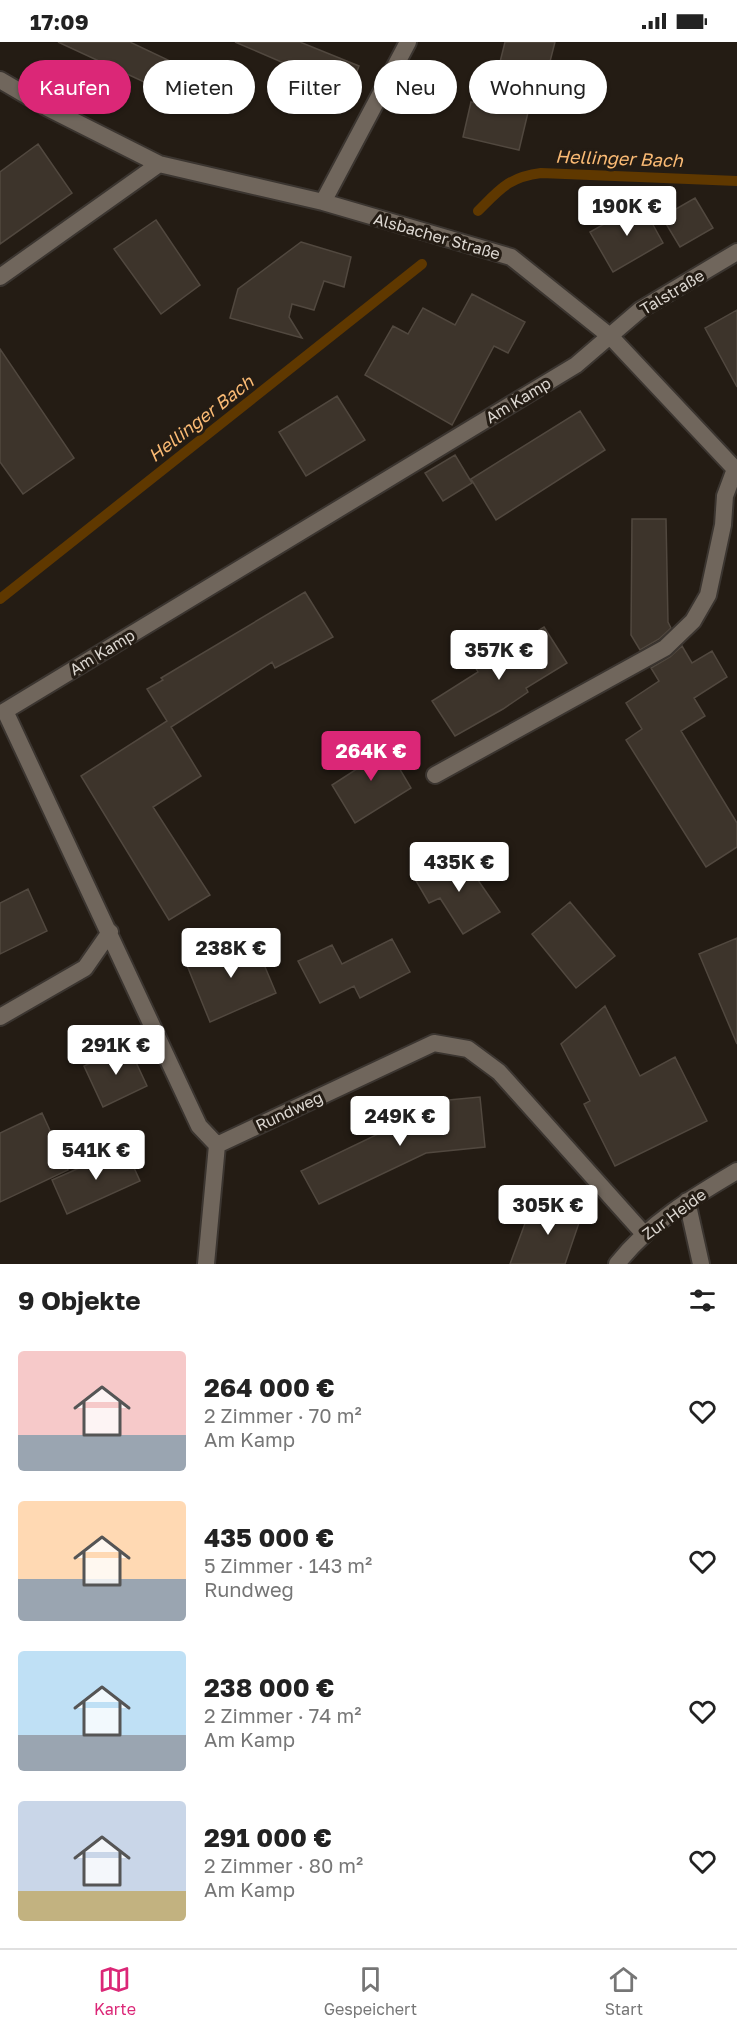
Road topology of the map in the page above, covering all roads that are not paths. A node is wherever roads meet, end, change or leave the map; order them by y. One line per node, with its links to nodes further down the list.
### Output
1 (408, 42): 4 (street)
2 (0, 80): 3 (street, Alsbacher Straße)
3 (159, 164): 4 (street, Alsbacher Straße); 6 (street)
4 (323, 202): 7 (street, Alsbacher Straße)
5 (737, 252): 7 (street, Talstraße)
6 (0, 277)
7 (611, 337): 8 (street, Alsbacher Straße); 10 (street, Am Kamp)
8 (736, 474): 9 (street)
9 (435, 775)
10 (110, 932): 11 (street); 12 (street, Am Kamp)
11 (0, 1017)
12 (217, 1145): 15 (street, Rundweg); 16 (street)
13 (737, 1171): 14 (street, Zur Heide)
14 (687, 1201): 15 (street, Zur Heide); 18 (street)
15 (644, 1233): 17 (street, Zur Heide)
16 (206, 1264)
17 (617, 1264)
18 (701, 1264)

